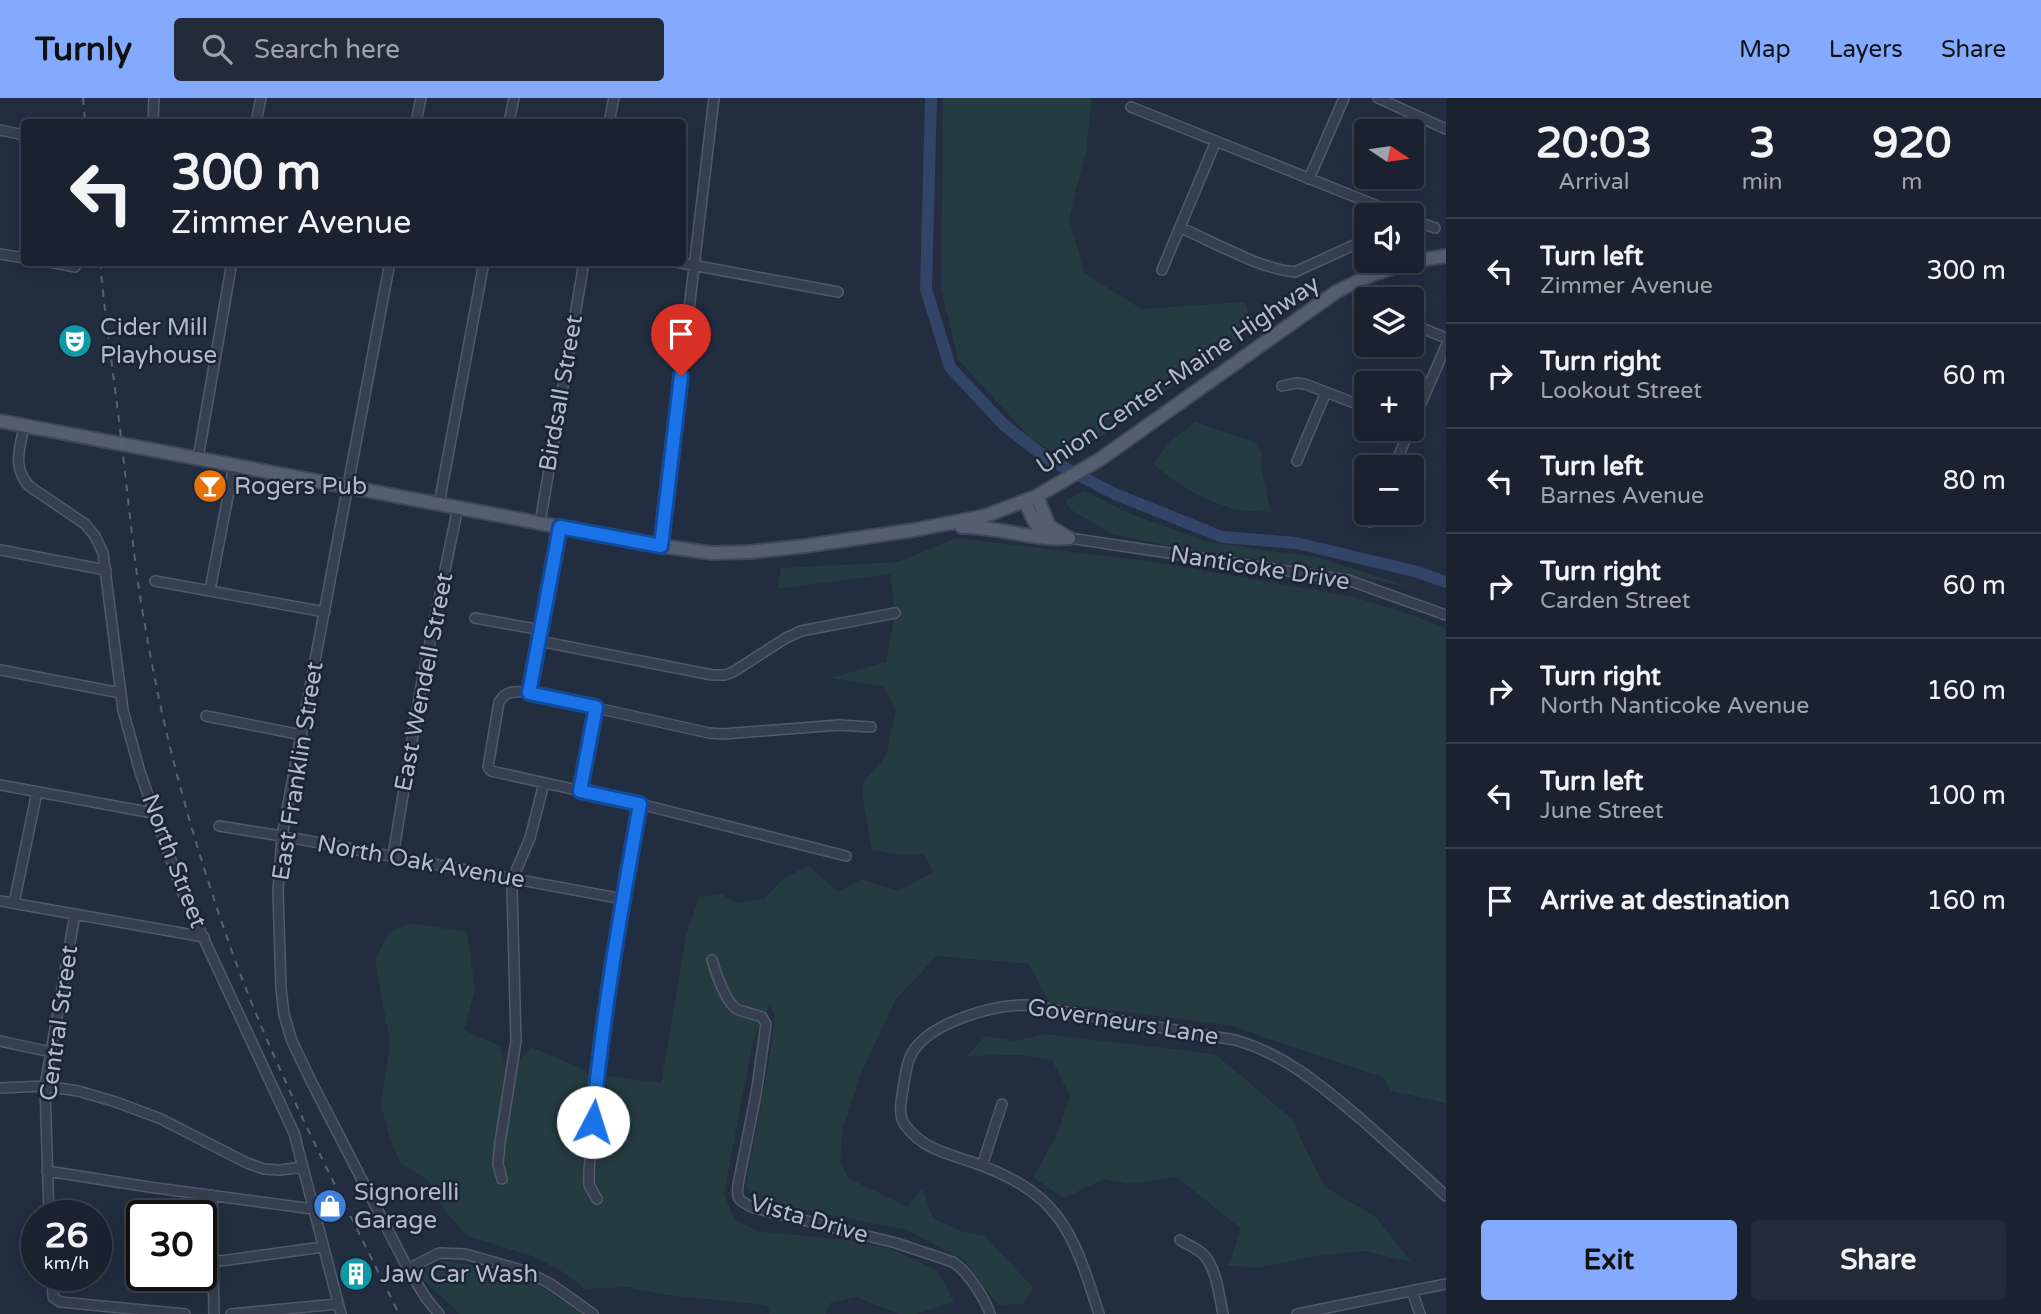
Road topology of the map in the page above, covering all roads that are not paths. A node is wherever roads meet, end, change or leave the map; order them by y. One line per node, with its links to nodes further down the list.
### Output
1 (155, 98): 10 (street)
2 (261, 98): 11 (street)
3 (421, 98): 12 (street)
4 (514, 98): 13 (street)
5 (614, 98): 14 (street)
6 (714, 98): 34 (street)
7 (1344, 98): 19 (street)
8 (1378, 98): 15 (street)
9 (1131, 107): 18 (street)
10 (153, 119)
11 (257, 119)
12 (417, 119)
13 (510, 119)
14 (610, 119)
15 (1446, 129)
16 (0, 130): 17 (street)
17 (21, 134)
18 (1216, 141): 19 (street); 22 (street)
19 (1309, 179): 20 (street)
20 (1364, 203)
21 (1424, 224): 23 (street)
22 (1181, 228): 24 (street); 36 (street)
23 (1435, 228)
24 (1354, 245)
25 (0, 254): 27 (street)
26 (1446, 256): 51 (main road, Union Center-Maine Highway)
27 (21, 258)
28 (686, 264): 34 (street)
29 (70, 266): 35 (street)
30 (231, 266): 47 (street)
31 (389, 266): 50 (street, East Franklin Street)
32 (483, 266): 52 (street)
33 (583, 266): 54 (street, Birdsall Street)
34 (695, 266): 37 (street); 59 (street)
35 (75, 267)
36 (1162, 270)
37 (838, 292)
38 (1424, 329): 39 (street)
39 (1446, 338)
40 (1446, 346): 43 (street)
41 (1282, 386): 42 (street)
42 (1326, 391): 44 (street); 48 (street)
43 (1424, 396)
44 (1354, 403)
45 (0, 421): 46 (main road)
46 (24, 426): 47 (main road); 61 (street, North Street)
47 (198, 458): 49 (main road)
48 (1297, 461)
49 (234, 465): 50 (main road); 63 (street)
50 (348, 487): 52 (main road); 64 (street, East Franklin Street)
51 (1031, 498): 56 (main road, Union Center-Maine Highway); 57 (main road); 58 (main road)
52 (439, 504): 53 (main road)
53 (458, 507): 54 (main road); 85 (street, East Wendell Street)
54 (540, 523): 55 (main road)
55 (560, 527): 59 (main road); 68 (street)
56 (934, 527): 58 (main road); 59 (main road)
57 (1069, 538): 58 (main road); 66 (street, Nanticoke Drive)
58 (1053, 539)
59 (661, 546)
60 (0, 550): 61 (street)
61 (106, 570): 71 (street, North Street)
62 (155, 580): 63 (street)
63 (210, 590): 64 (street)
64 (325, 612): 76 (street, East Franklin Street)
65 (895, 613): 69 (street)
66 (1446, 615)
67 (475, 618): 68 (street)
68 (541, 630): 69 (street)
69 (539, 641): 72 (street)
70 (0, 670): 71 (street)
71 (121, 693): 82 (street, North Street)
72 (529, 693): 73 (street); 77 (street)
73 (596, 707): 75 (street); 79 (street)
74 (206, 716): 76 (street)
75 (871, 727)
76 (302, 735): 84 (street, East Franklin Street)
77 (544, 783): 79 (street); 87 (street)
78 (0, 785): 80 (street)
79 (580, 791): 81 (street)
80 (37, 792): 82 (street); 90 (street)
81 (640, 804): 86 (street); 88 (street)
82 (153, 813): 92 (street, North Street)
83 (219, 826): 84 (street, North Oak Avenue)
84 (282, 836): 85 (street, North Oak Avenue); 112 (street, East Franklin Street)
85 (393, 856): 87 (street, North Oak Avenue)
86 (846, 856)
87 (513, 878): 88 (street, North Oak Avenue); 102 (street)
88 (623, 899): 105 (street)
89 (0, 901): 90 (street)
90 (14, 903): 91 (street)
91 (75, 914): 92 (street); 95 (street, Central Street)
92 (204, 937): 100 (street, North Street)
93 (712, 960): 124 (street, Vista Drive)
94 (0, 1041): 95 (street)
95 (51, 1052): 96 (street, Central Street)
96 (45, 1086): 97 (street); 100 (street); 101 (street, Central Street)
97 (0, 1088)
98 (1002, 1104): 99 (street)
99 (982, 1166): 104 (street, Governeurs Lane); 125 (street, Governeurs Lane)
100 (303, 1167): 108 (street, North Street)
101 (47, 1171): 103 (street); 106 (street, Central Street)
102 (502, 1179)
103 (212, 1195): 107 (street); 108 (street)
104 (1446, 1196)
105 (597, 1199)
106 (48, 1200)
107 (212, 1200)
108 (313, 1209): 110 (street, North Street)
109 (1180, 1240): 126 (street)
110 (323, 1247): 111 (street); 117 (street, North Street)
111 (217, 1261)
112 (408, 1269): 122 (street, East Franklin Street); 123 (street)
113 (1446, 1284): 116 (street)
114 (53, 1291): 118 (street)
115 (214, 1291): 120 (street)
116 (1412, 1291): 127 (street); 128 (street)
117 (339, 1309): 121 (street)
118 (94, 1310): 119 (street)
119 (185, 1314)
120 (214, 1314)
121 (231, 1314)
122 (439, 1314)
123 (593, 1314)
124 (990, 1314)
125 (1099, 1314)
126 (1223, 1314)
127 (1297, 1314)
128 (1420, 1314)

